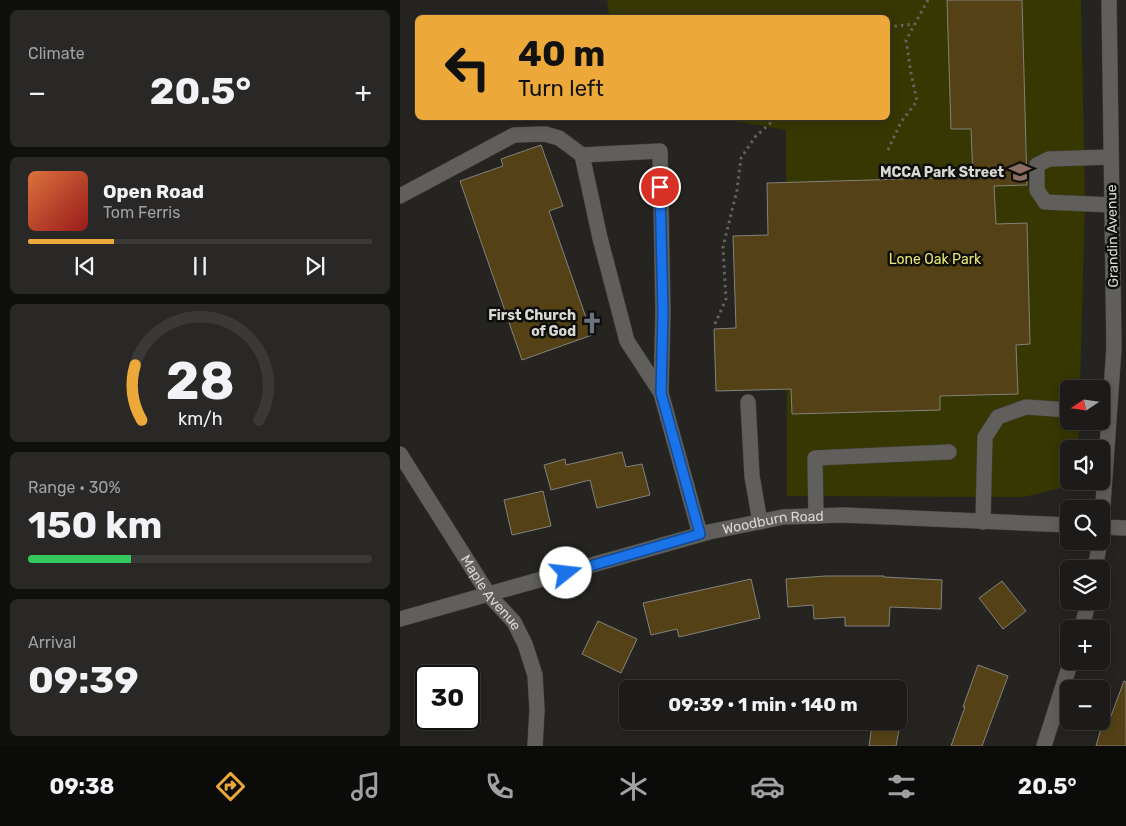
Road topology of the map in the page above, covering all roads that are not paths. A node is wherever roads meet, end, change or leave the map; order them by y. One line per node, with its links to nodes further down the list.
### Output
1 (1109, 0): 3 (street, Grandin Avenue)
2 (582, 155): 4 (street); 7 (street); 7 (street)
3 (1111, 157): 5 (street, Grandin Avenue); 5 (street)
4 (400, 196)
5 (1112, 205): 6 (street, Grandin Avenue)
6 (1110, 380)
7 (661, 393): 20 (street)
8 (748, 402): 15 (street)
9 (1060, 409): 16 (street)
10 (1105, 430): 13 (street, Grandin Avenue)
11 (949, 452): 14 (street)
12 (400, 454): 21 (street, Maple Avenue)
13 (1102, 500)
14 (816, 516): 15 (street, Woodburn Road); 16 (street, Woodburn Road)
15 (760, 522): 20 (street, Woodburn Road)
16 (983, 522): 17 (street, Woodburn Road)
17 (1060, 526)
18 (1126, 528): 19 (street)
19 (1110, 531)
20 (700, 534): 21 (street, Woodburn Road)
21 (489, 595): 22 (street, Woodburn Road); 24 (street, Maple Avenue)
22 (400, 619)
23 (1068, 670): 25 (street)
24 (535, 746)
25 (1044, 746)

